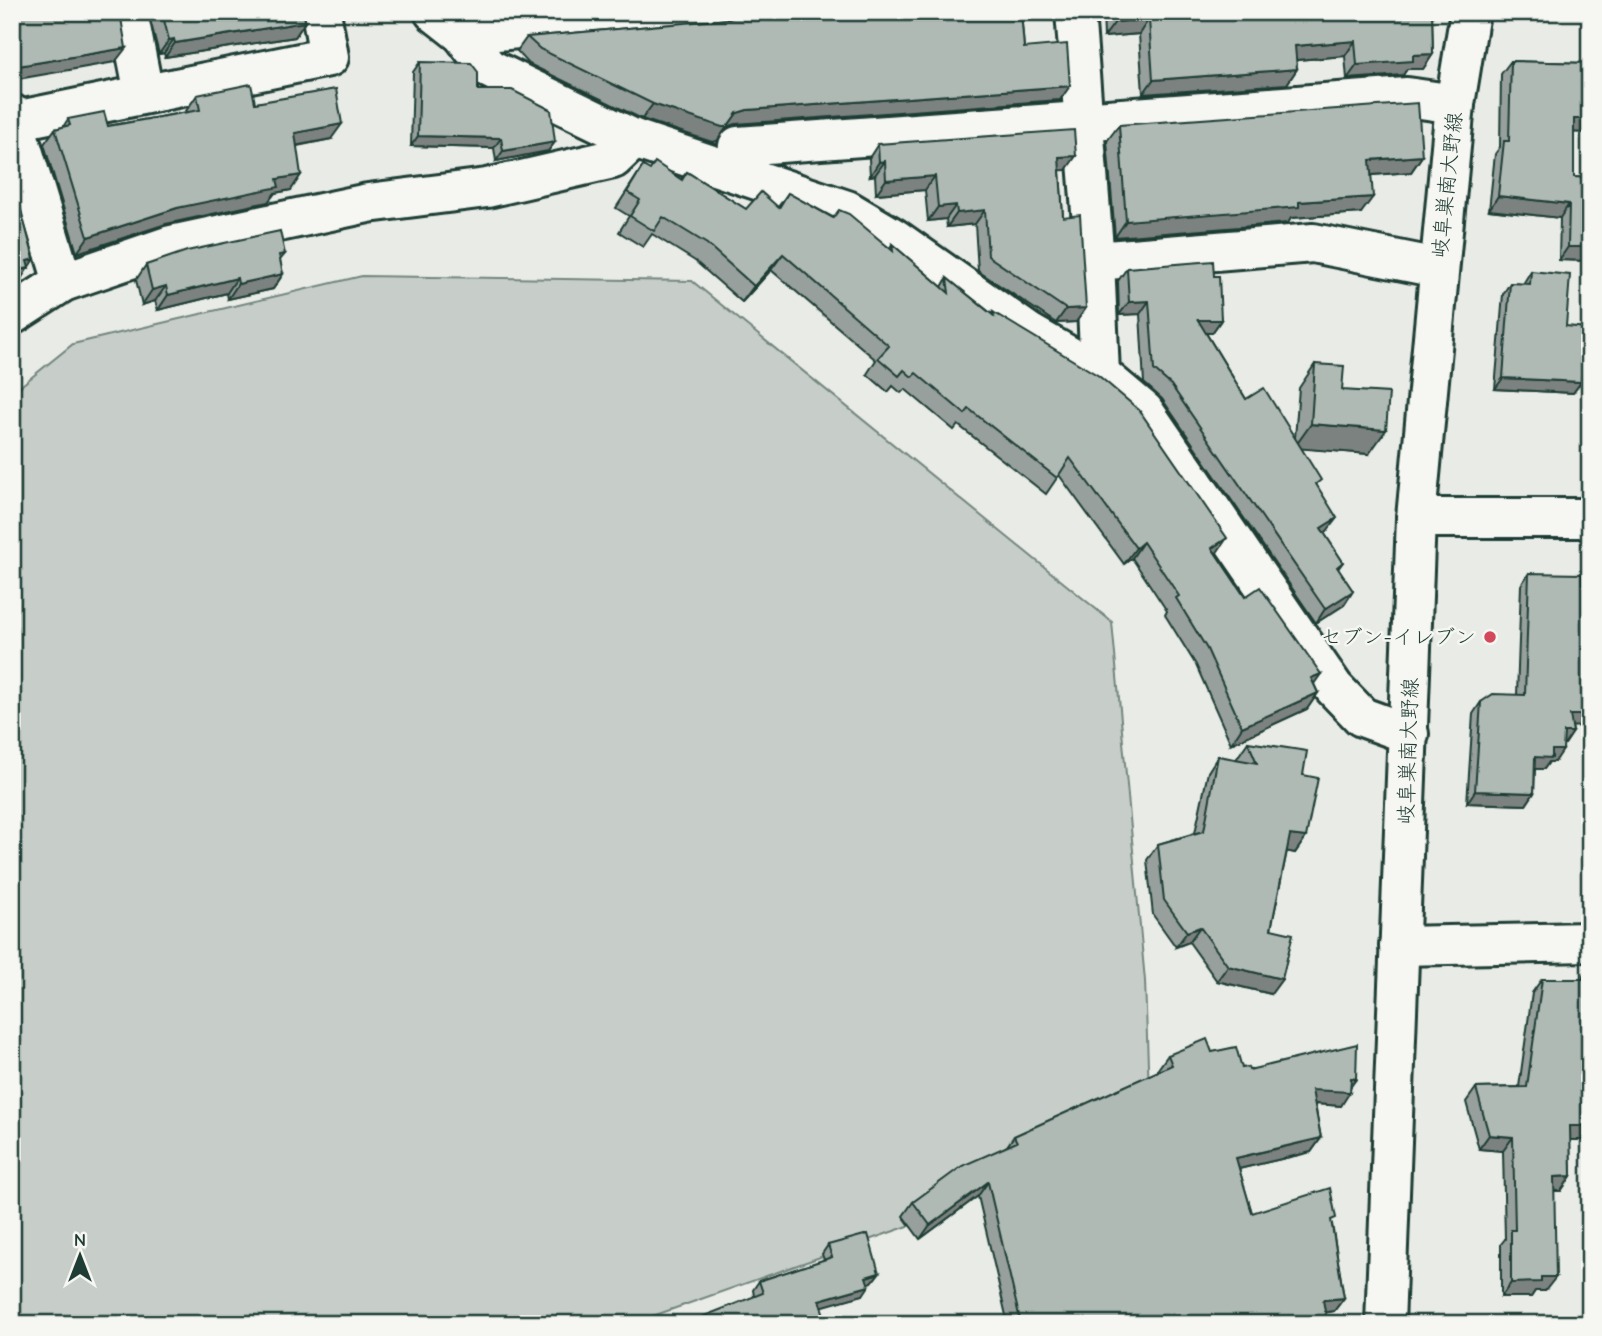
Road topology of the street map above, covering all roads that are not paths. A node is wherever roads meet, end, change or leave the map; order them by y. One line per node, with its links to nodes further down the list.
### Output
1 (128, 12): 7 (street)
2 (321, 12): 7 (street)
3 (716, 12): 6 (street)
4 (1075, 12): 10 (street)
5 (1470, 12): 8 (street, 岐阜巣南大野線)
6 (448, 23): 11 (street)
7 (144, 94): 9 (street)
8 (1455, 104): 10 (street); 14 (street, 岐阜巣南大野線)
9 (13, 117): 15 (street)
10 (1083, 120): 12 (street); 13 (street)
11 (634, 139): 12 (street); 15 (street)
12 (734, 170): 17 (street)
13 (1095, 261): 14 (street); 17 (street)
14 (1438, 268): 18 (street, 岐阜巣南大野線)
15 (63, 282): 16 (street)
16 (12, 315)
17 (1100, 374): 20 (street)
18 (1416, 519): 19 (street); 20 (street, 岐阜巣南大野線)
19 (1590, 519)
20 (1409, 734): 22 (street, 岐阜巣南大野線)
21 (1590, 942): 22 (street)
22 (1399, 946): 23 (street, 岐阜巣南大野線)
23 (1385, 1324)

